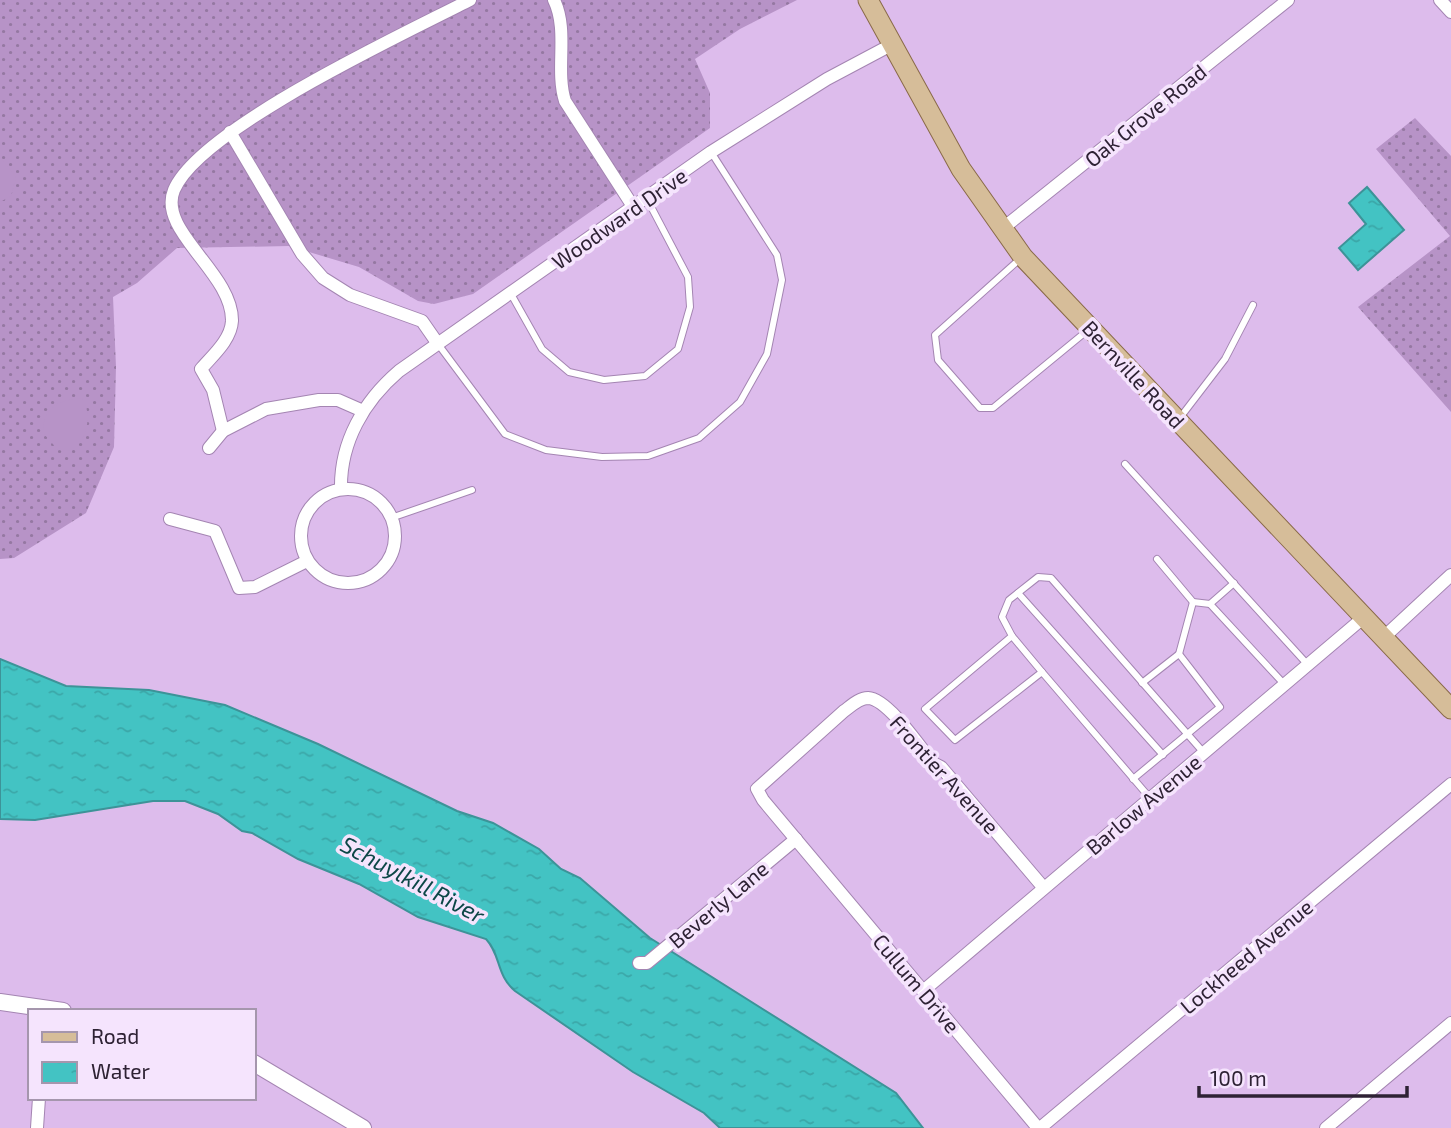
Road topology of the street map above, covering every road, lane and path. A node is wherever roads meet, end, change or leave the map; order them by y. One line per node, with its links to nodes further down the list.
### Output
1 (470, 0): 8 (street)
2 (554, 0): 11 (street)
3 (868, 0): 7 (main road, Bernville Road)
4 (1288, 0): 12 (street, Oak Grove Road)
5 (1440, 0): 6 (street)
6 (1451, 12)
7 (891, 45): 9 (street, Woodward Drive); 12 (main road, Bernville Road)
8 (230, 132): 17 (street); 20 (street)
9 (711, 152): 10 (street, Woodward Drive); 17 (lane)
10 (647, 200): 11 (street, Woodward Drive); 14 (lane)
11 (634, 208): 14 (street, Woodward Drive)
12 (1002, 229): 13 (main road, Bernville Road)
13 (1023, 257): 16 (main road, Bernville Road); 16 (lane)
14 (511, 293): 17 (street, Woodward Drive)
15 (1253, 305): 19 (lane)
16 (1090, 328): 19 (main road, Bernville Road)
17 (438, 344): 18 (street, Woodward Drive)
18 (363, 411): 20 (street); 23 (street, Woodward Drive)
19 (1178, 421): 34 (main road, Bernville Road)
20 (223, 430): 21 (street)
21 (209, 449)
22 (1125, 464): 30 (lane)
23 (341, 489): 25 (street); 28 (street)
24 (472, 490): 25 (lane)
25 (391, 518): 28 (street)
26 (170, 519): 28 (street)
27 (1157, 559): 32 (lane)
28 (307, 561)
29 (1451, 575): 36 (street)
30 (1234, 583): 33 (lane); 38 (lane)
31 (1018, 593): 35 (lane); 40 (lane); 45 (lane)
32 (1194, 602): 33 (lane); 37 (lane)
33 (1210, 604): 41 (lane)
34 (1363, 618): 36 (main road, Bernville Road); 38 (street, Barlow Avenue)
35 (1012, 636): 39 (lane); 39 (lane)
36 (1383, 638): 42 (main road, Bernville Road)
37 (1179, 654): 40 (lane); 43 (lane)
38 (1308, 665): 41 (street, Barlow Avenue)
39 (1042, 672): 46 (lane)
40 (1142, 683): 43 (lane)
41 (1284, 684): 44 (street, Barlow Avenue)
42 (1451, 709)
43 (1187, 734): 44 (lane); 45 (lane)
44 (1204, 753): 48 (street, Barlow Avenue)
45 (1163, 755): 46 (lane)
46 (1133, 779): 48 (lane)
47 (1451, 784): 60 (street, Lockheed Avenue)
48 (1150, 798): 50 (street, Barlow Avenue)
49 (796, 839): 50 (street, Frontier Avenue); 51 (street, Beverly Lane); 52 (street, Cullum Drive)
50 (1044, 887): 52 (street, Barlow Avenue)
51 (639, 963)
52 (923, 991): 60 (street, Cullum Drive)
53 (0, 1002): 54 (street)
54 (46, 1009)
55 (1451, 1023): 61 (street)
56 (256, 1064): 59 (street)
57 (40, 1100): 58 (street)
58 (37, 1128)
59 (363, 1128)
60 (1039, 1128)
61 (1326, 1128)

